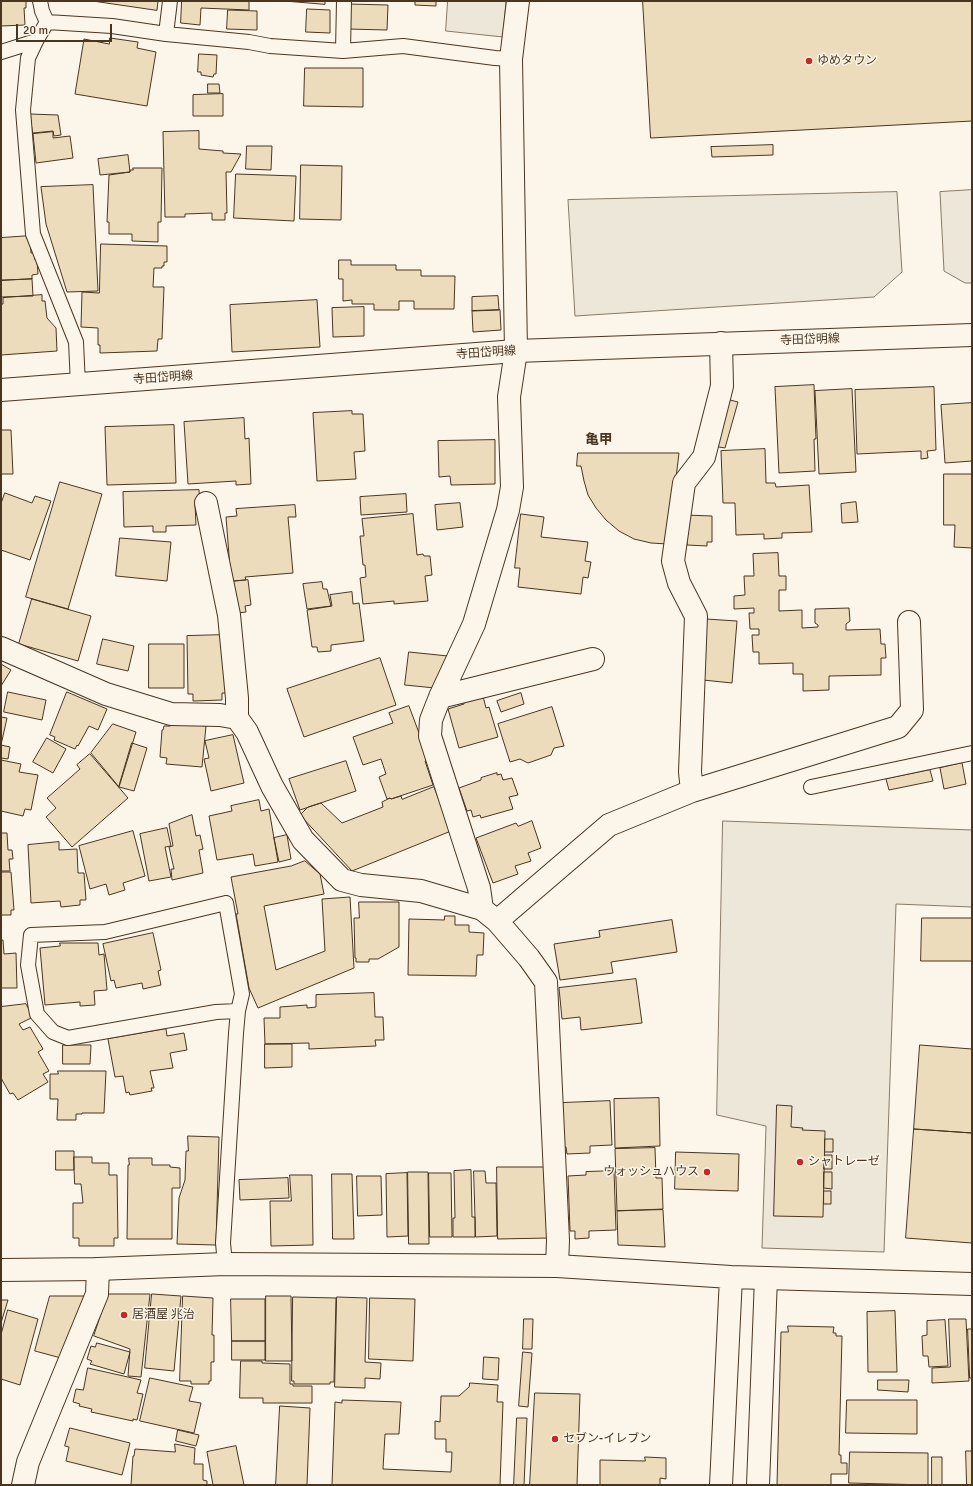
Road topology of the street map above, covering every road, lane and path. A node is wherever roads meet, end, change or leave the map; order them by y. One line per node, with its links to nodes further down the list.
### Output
1 (40, 1): 5 (lane)
2 (170, 1): 6 (lane)
3 (344, 1): 8 (lane)
4 (518, 1): 10 (street)
5 (47, 22): 6 (lane); 7 (lane)
6 (166, 34): 8 (lane)
7 (36, 41): 9 (lane); 14 (lane)
8 (343, 50): 10 (lane)
9 (1, 52)
10 (510, 59): 13 (street)
11 (972, 335): 12 (street, 寺田岱明線)
12 (721, 343): 13 (street, 寺田岱明線); 24 (street)
13 (516, 351): 14 (street, 寺田岱明線); 20 (street)
14 (78, 385): 15 (street, 寺田岱明線)
15 (1, 390)
16 (206, 503): 21 (street)
17 (909, 622): 24 (street)
18 (1, 648): 21 (street)
19 (593, 659): 20 (street)
20 (440, 697): 25 (street)
21 (237, 718): 25 (street)
22 (972, 753): 23 (lane)
23 (811, 787)
24 (692, 791): 25 (street)
25 (489, 915): 28 (street)
26 (238, 1011): 26 (lane); 27 (lane)
27 (225, 1264): 28 (street); 29 (street)
28 (557, 1266): 31 (street)
29 (98, 1269): 30 (street); 34 (street)
30 (1, 1270)
31 (731, 1277): 32 (street); 35 (street)
32 (766, 1278): 33 (street); 36 (street)
33 (972, 1284)
34 (23, 1485)
35 (721, 1485)
36 (758, 1485)

